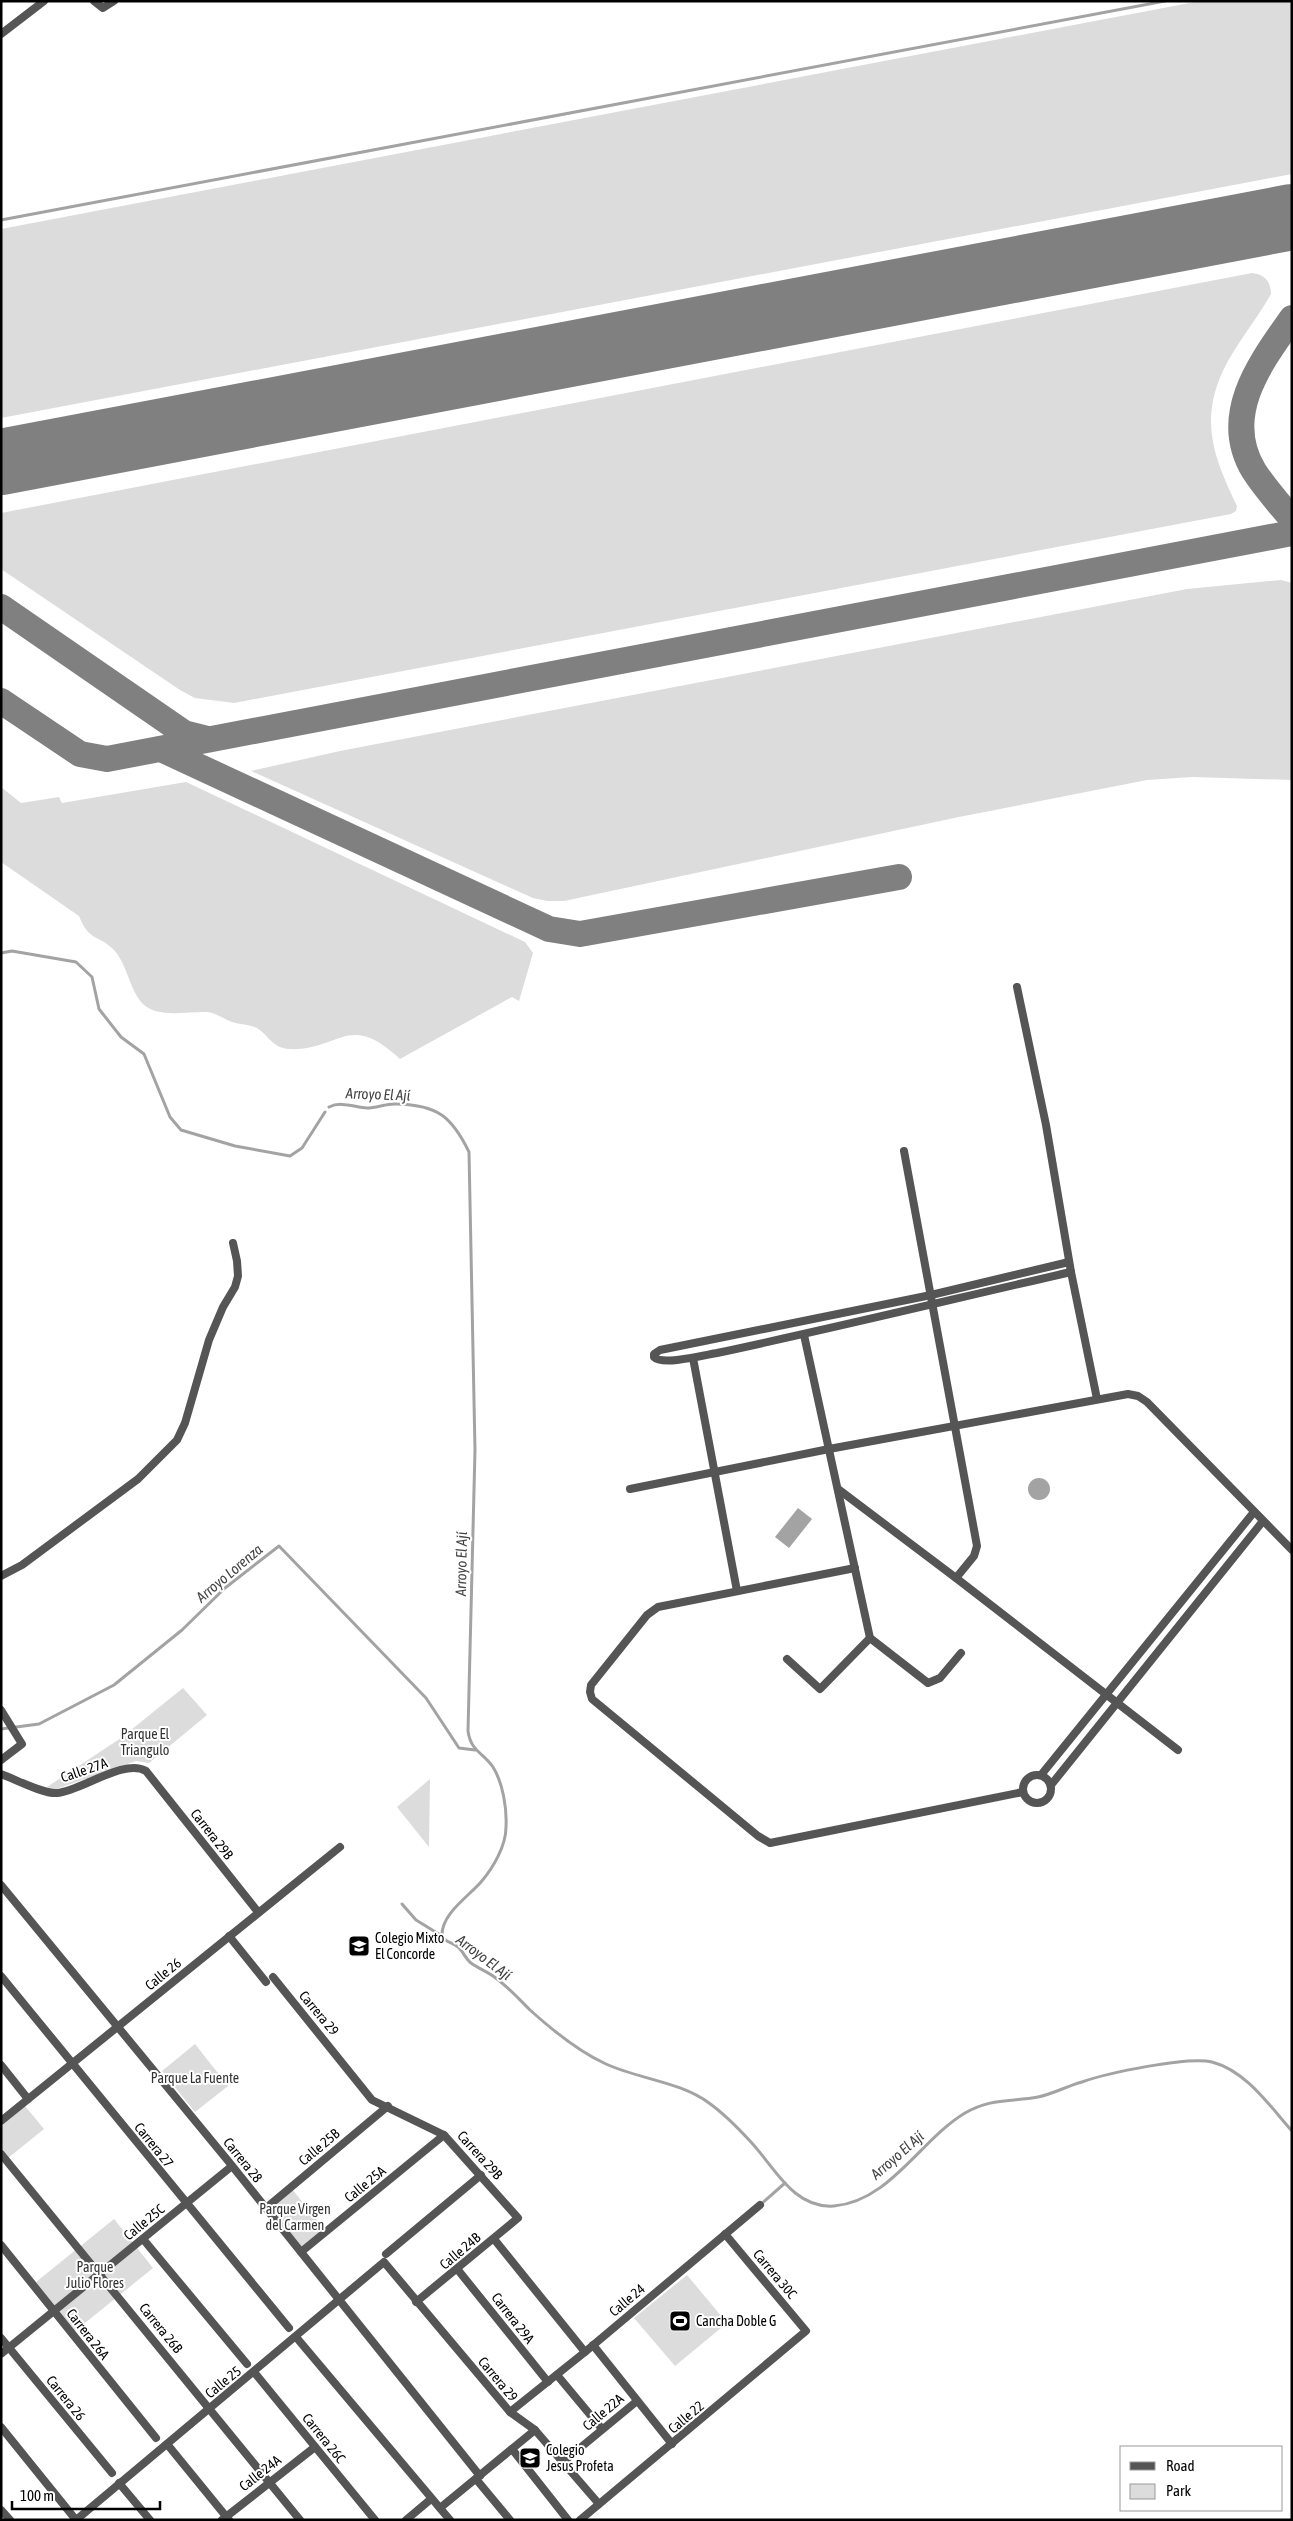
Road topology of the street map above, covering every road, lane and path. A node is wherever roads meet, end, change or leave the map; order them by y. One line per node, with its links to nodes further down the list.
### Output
1 (44, 1): 4 (street)
2 (94, 1): 3 (street)
3 (114, 1)
4 (1, 34)
5 (1018, 987): 8 (street)
6 (904, 1151): 10 (street)
7 (233, 1243): 24 (street)
8 (1069, 1262): 9 (street); 10 (street)
9 (1071, 1272): 11 (street); 14 (street)
10 (931, 1295): 11 (street); 13 (street)
11 (933, 1304): 12 (street); 15 (street)
12 (804, 1335): 13 (street); 16 (street)
13 (693, 1358): 17 (street)
14 (1097, 1399): 15 (street); 20 (street)
15 (955, 1425): 16 (street); 25 (street)
16 (829, 1449): 17 (street); 19 (street)
17 (715, 1473): 18 (street); 26 (street)
18 (630, 1489)
19 (838, 1489): 23 (street); 25 (street)
20 (1254, 1512): 21 (street); 30 (street)
21 (1263, 1520): 22 (street); 31 (street)
22 (1292, 1550)
23 (855, 1568): 26 (street); 27 (street)
24 (1, 1576)
25 (956, 1578): 30 (street)
26 (737, 1591): 39 (street)
27 (870, 1638): 28 (street); 29 (street)
28 (961, 1653)
29 (786, 1659)
30 (1106, 1694): 31 (street); 37 (street)
31 (1117, 1703): 33 (street); 38 (street)
32 (1, 1710): 34 (street)
33 (1178, 1750)
34 (1, 1760)
35 (146, 1771): 36 (street, Calle 27A); 42 (street, Carrera 29B)
36 (1, 1774)
37 (1041, 1775): 38 (street); 39 (street)
38 (1051, 1785): 39 (street)
39 (1022, 1792)
40 (340, 1847): 42 (street, Calle 26)
41 (3, 1891): 45 (street, Carrera 28)
42 (258, 1912): 43 (street, Calle 26)
43 (229, 1936): 45 (street, Calle 26); 49 (street, Carrera 29)
44 (1, 1976): 46 (street, Carrera 27)
45 (118, 2026): 46 (street, Calle 26); 53 (street, Carrera 28)
46 (72, 2064): 48 (street, Calle 26); 55 (street, Carrera 27)
47 (1, 2065): 48 (street)
48 (28, 2099): 50 (street, Calle 26)
49 (388, 2106): 51 (street, Carrera 29B); 57 (street, Calle 25B)
50 (1, 2121)
51 (444, 2135): 54 (street, Carrera 29B); 63 (street, Calle 25A)
52 (1, 2154): 66 (street, Carrera 26B)
53 (232, 2166): 55 (street, Calle 25C); 57 (street, Carrera 28)
54 (481, 2175): 58 (street, Carrera 29B); 64 (street, Calle 25)
55 (186, 2204): 60 (street, Calle 25C); 70 (street, Carrera 27)
56 (760, 2205): 59 (street, Calle 24)
57 (266, 2208): 63 (street, Carrera 28)
58 (518, 2218): 61 (street, Calle 24B)
59 (724, 2234): 71 (street, Carrera 30C); 74 (street, Calle 24)
60 (143, 2239): 66 (street, Calle 25C); 78 (street)
61 (494, 2239): 65 (street, Calle 24B); 76 (street)
62 (1, 2245): 69 (street, Carrera 26A)
63 (301, 2252): 67 (street, Carrera 28)
64 (385, 2258): 67 (street, Calle 25); 68 (street, Carrera 29)
65 (458, 2270): 68 (street, Calle 24B); 81 (street, Carrera 29A)
66 (100, 2274): 69 (street, Calle 25C); 83 (street, Carrera 26B)
67 (338, 2300): 72 (street, Calle 25); 95 (street, Carrera 28)
68 (416, 2302): 84 (street, Carrera 29)
69 (55, 2311): 75 (street, Calle 25C); 88 (street, Carrera 26A)
70 (289, 2328)
71 (806, 2331): 90 (street, Calle 22)
72 (296, 2337): 79 (street, Calle 25); 98 (street)
73 (1, 2338): 75 (street, Carrera 26)
74 (593, 2345): 76 (street, Calle 24); 82 (street)
75 (9, 2348): 77 (street, Calle 25C); 94 (street, Carrera 26)
76 (585, 2352): 80 (street, Calle 24)
77 (1, 2354)
78 (247, 2364)
79 (254, 2372): 83 (street, Calle 25); 91 (street, Carrera 26C)
80 (557, 2375): 81 (street, Calle 24); 86 (street)
81 (548, 2382): 84 (street, Calle 24)
82 (637, 2400): 86 (street, Calle 22A); 90 (street)
83 (210, 2408): 89 (street, Calle 25); 96 (street, Carrera 26B)
84 (510, 2412): 87 (street, Carrera 29)
85 (1, 2428): 105 (street)
86 (602, 2429): 93 (street, Calle 22A)
87 (536, 2430): 92 (street); 93 (street, Carrera 29)
88 (156, 2438)
89 (167, 2444): 97 (street, Calle 25); 102 (street)
90 (672, 2444): 99 (street, Calle 22)
91 (315, 2446): 96 (street, Calle 24A); 108 (street, Carrera 26C)
92 (512, 2449): 95 (street); 112 (street)
93 (563, 2462): 99 (street, Carrera 29)
94 (112, 2474)
95 (478, 2477): 100 (street); 111 (street, Carrera 28)
96 (270, 2481): 102 (street, Calle 24A); 107 (street, Carrera 26B)
97 (120, 2483): 105 (street, Calle 25); 106 (street)
98 (431, 2500): 100 (street); 109 (street)
99 (599, 2504): 103 (street, Calle 22)
100 (440, 2508): 110 (street)
101 (1, 2510): 104 (street)
102 (226, 2519)
103 (584, 2519)
104 (10, 2520)
105 (76, 2520)
106 (150, 2520)
107 (300, 2520)
108 (375, 2520)
109 (406, 2520)
110 (450, 2520)
111 (510, 2520)
112 (568, 2520)

